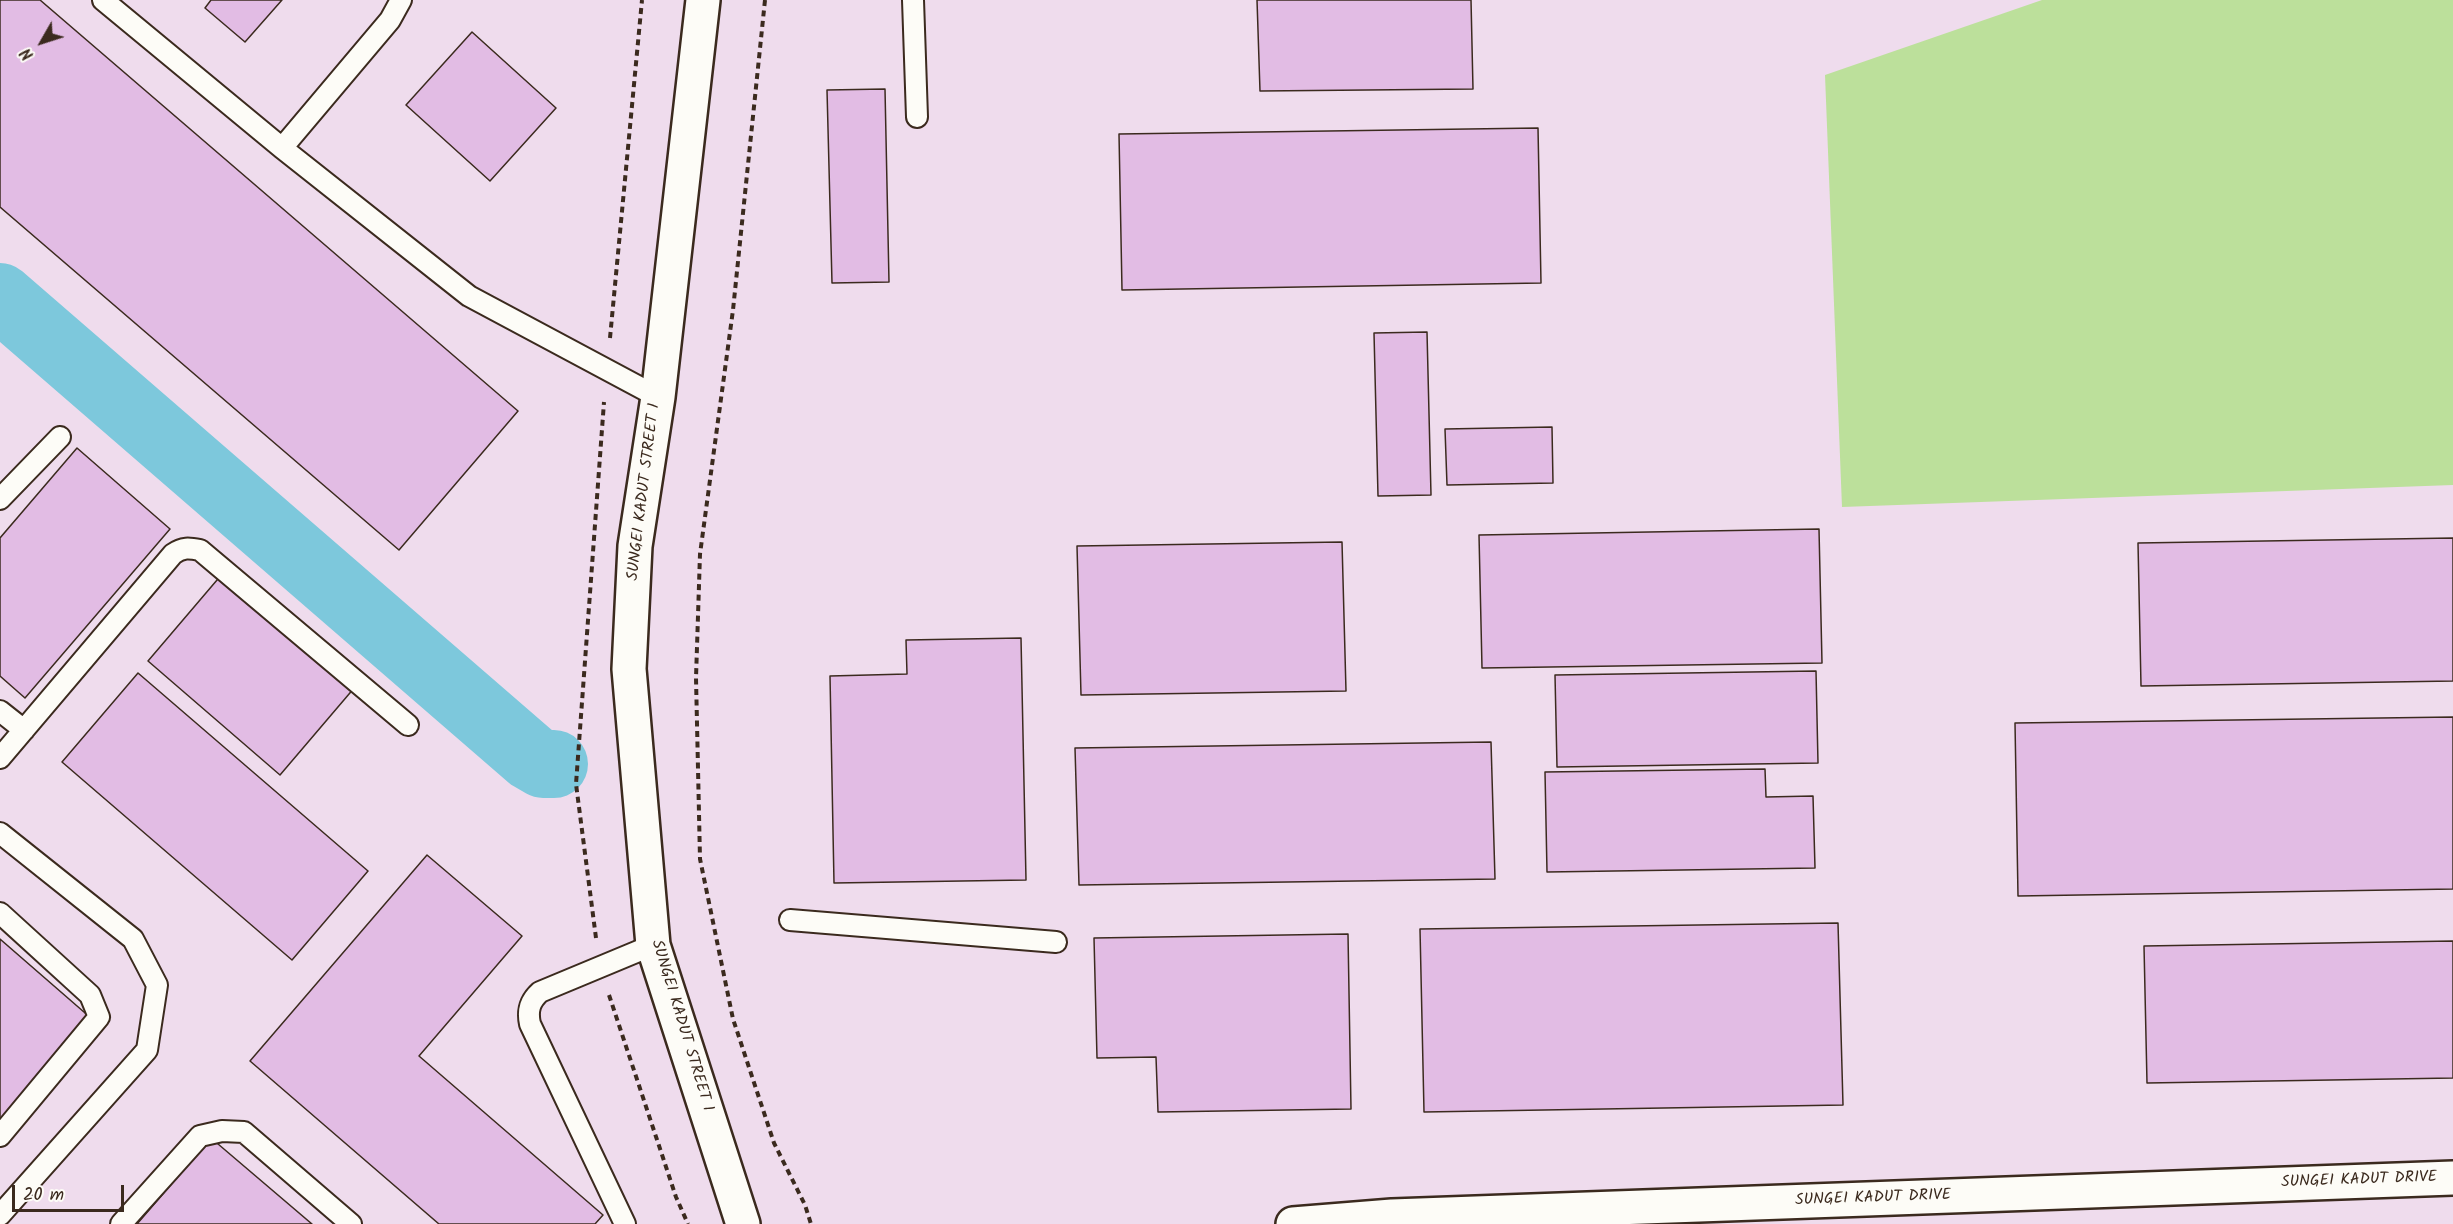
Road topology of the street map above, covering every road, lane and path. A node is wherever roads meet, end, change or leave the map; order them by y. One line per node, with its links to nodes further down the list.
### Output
1 (103, 0): 7 (lane)
2 (401, 0): 7 (lane)
3 (703, 0): 8 (street, SUNGEI KADUT STREET 1)
4 (765, 0): 27 (path)
5 (913, 0): 6 (lane)
6 (917, 117)
7 (282, 148): 8 (lane)
8 (658, 397): 19 (street, SUNGEI KADUT STREET 1)
9 (60, 437): 10 (lane)
10 (0, 499)
11 (0, 711): 13 (lane)
12 (408, 725): 13 (lane)
13 (24, 730): 14 (lane)
14 (0, 758)
15 (0, 833): 22 (lane)
16 (0, 913): 20 (lane)
17 (790, 920): 18 (lane)
18 (1056, 942)
19 (653, 945): 25 (lane); 26 (street, SUNGEI KADUT STREET 1)
20 (0, 1136)
21 (2453, 1178): 28 (street, SUNGEI KADUT DRIVE)
22 (0, 1215)
23 (121, 1224): 24 (lane)
24 (351, 1224)
25 (625, 1224)
26 (743, 1224)
27 (811, 1224)
28 (1293, 1224)

